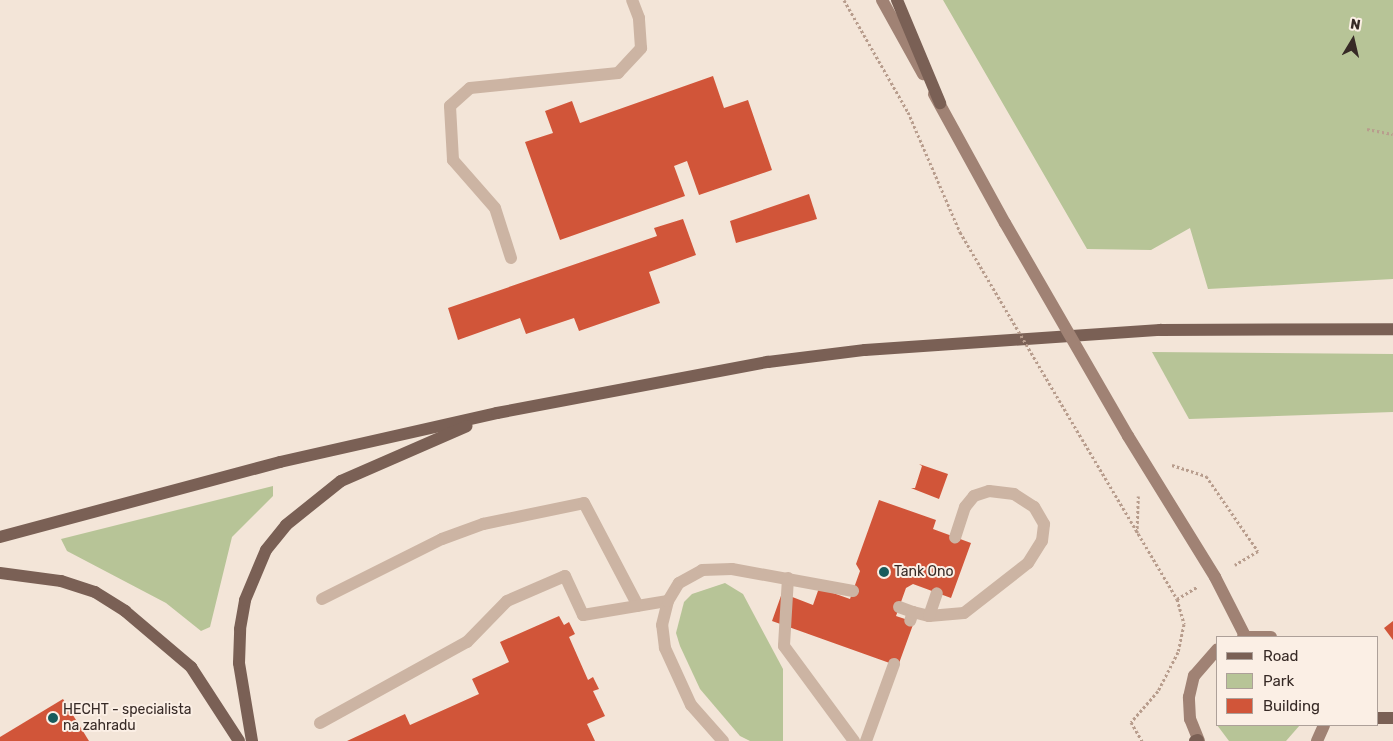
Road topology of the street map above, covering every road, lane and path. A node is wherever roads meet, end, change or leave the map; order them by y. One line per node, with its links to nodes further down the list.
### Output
1 (632, 0): 8 (lane)
2 (844, 0): 37 (path, bridge)
3 (882, 0): 5 (main road)
4 (897, 0): 5 (main road)
5 (940, 103): 24 (main road, bridge)
6 (1367, 129): 7 (path)
7 (1393, 134)
8 (511, 258)
9 (1393, 329): 10 (main road)
10 (497, 413): 12 (main road); 33 (main road)
11 (1206, 476): 14 (path)
12 (0, 537)
13 (955, 537): 23 (lane)
14 (1258, 551)
15 (0, 573): 32 (main road)
16 (788, 578): 17 (lane); 20 (lane); 35 (lane)
17 (853, 591)
18 (937, 593): 23 (lane)
19 (322, 599): 21 (lane)
20 (668, 601): 21 (lane); 34 (lane)
21 (638, 606): 29 (lane)
22 (899, 607): 23 (lane)
23 (929, 616)
24 (1244, 636)
25 (1216, 651): 31 (main road)
26 (894, 664): 36 (lane)
27 (1378, 718): 28 (main road)
28 (1393, 718)
29 (320, 723)
30 (1324, 726): 38 (main road)
31 (1197, 740)
32 (239, 741)
33 (252, 741)
34 (723, 741)
35 (854, 741)
36 (866, 741)
37 (1142, 741)
38 (1317, 741)

